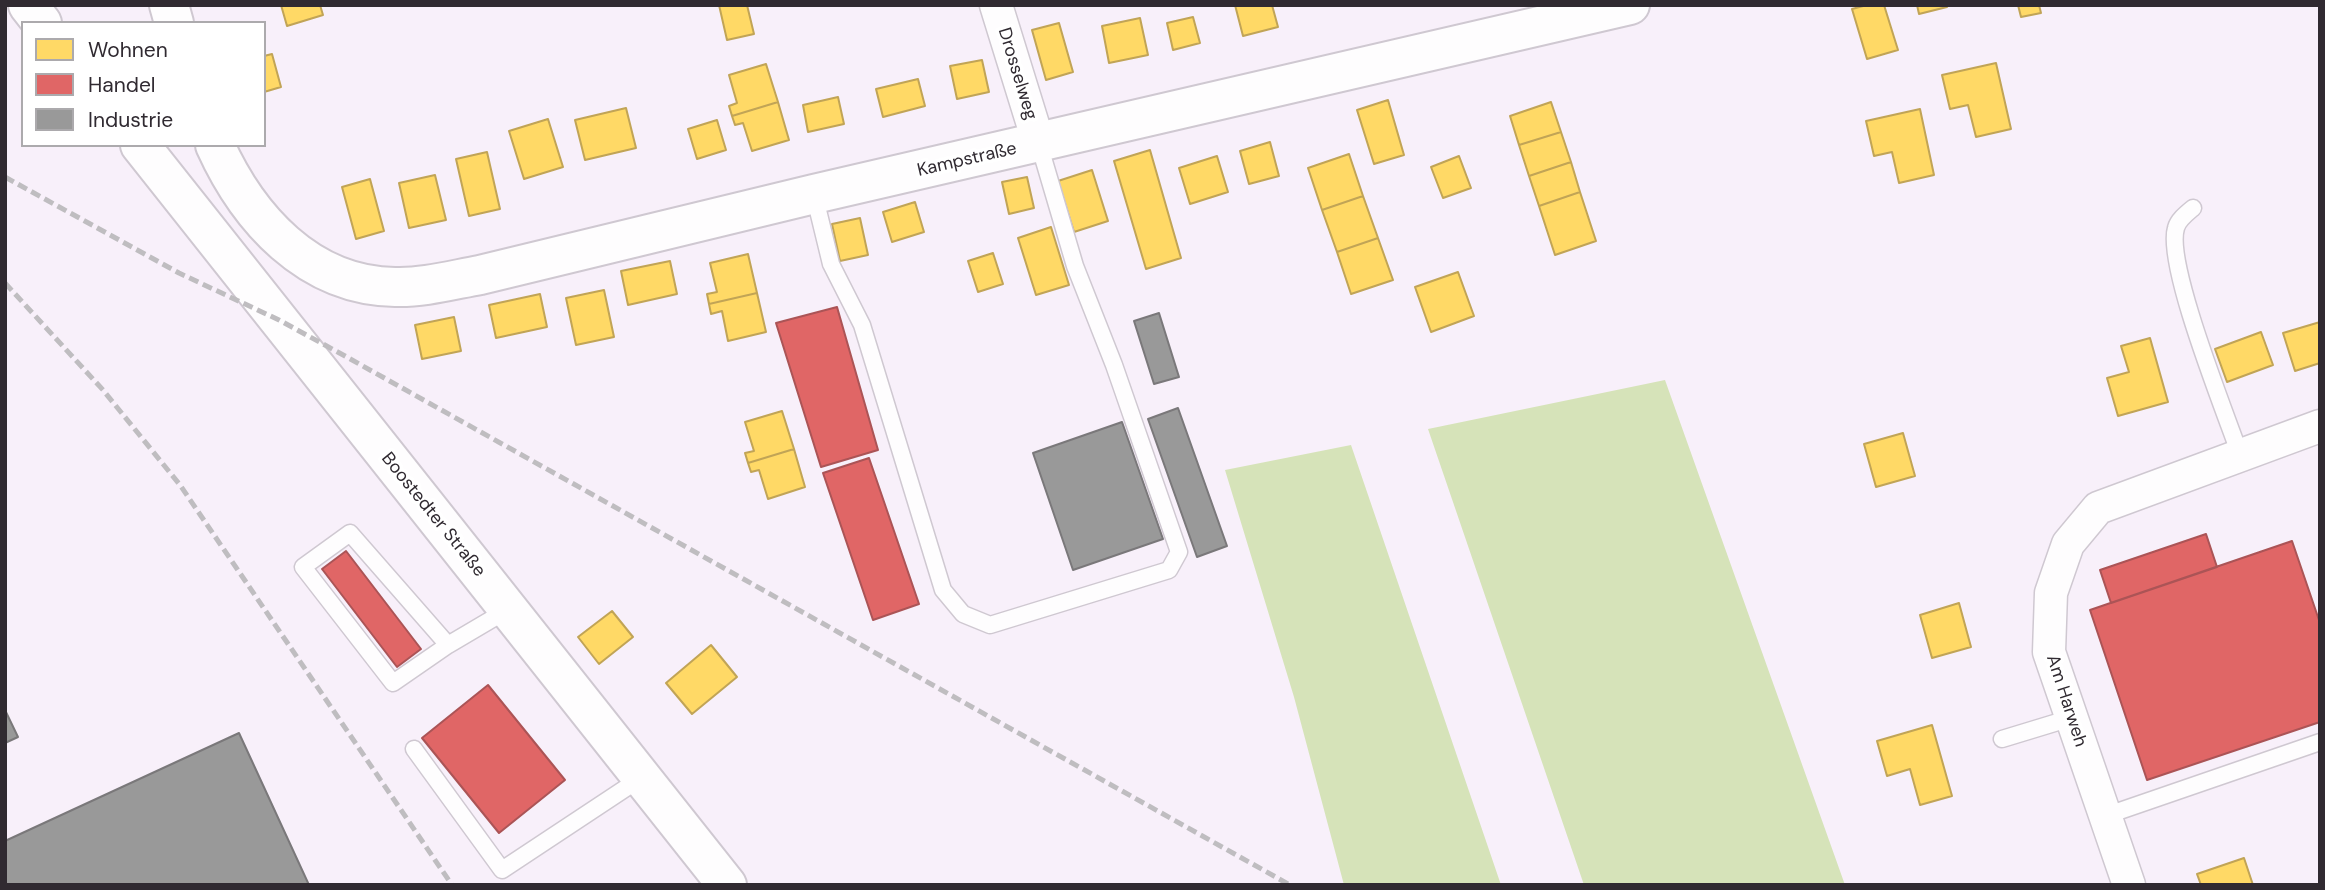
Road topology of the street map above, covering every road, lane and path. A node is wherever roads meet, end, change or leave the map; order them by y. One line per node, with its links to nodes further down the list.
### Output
1 (28, 5): 4 (street)
2 (996, 5): 5 (street, Drosselweg)
3 (1629, 5): 5 (street, Kampstraße)
4 (40, 21)
5 (1039, 144): 8 (street, Kampstraße); 8 (lane)
6 (142, 147): 12 (street, Boostedter Straße)
7 (216, 147): 8 (street, Kampstraße)
8 (814, 194)
9 (2193, 208): 11 (lane)
10 (2320, 426): 11 (street, Am Harweh)
11 (2240, 455): 14 (street, Am Harweh)
12 (509, 609): 13 (lane); 18 (street, Boostedter Straße)
13 (448, 645): 13 (lane)
14 (2071, 718): 15 (lane); 19 (street, Am Harweh)
15 (2002, 739)
16 (2320, 742): 19 (lane)
17 (414, 749): 18 (lane)
18 (641, 778): 20 (street, Boostedter Straße)
19 (2105, 816): 21 (street, Am Harweh)
20 (727, 885)
21 (2129, 885)

